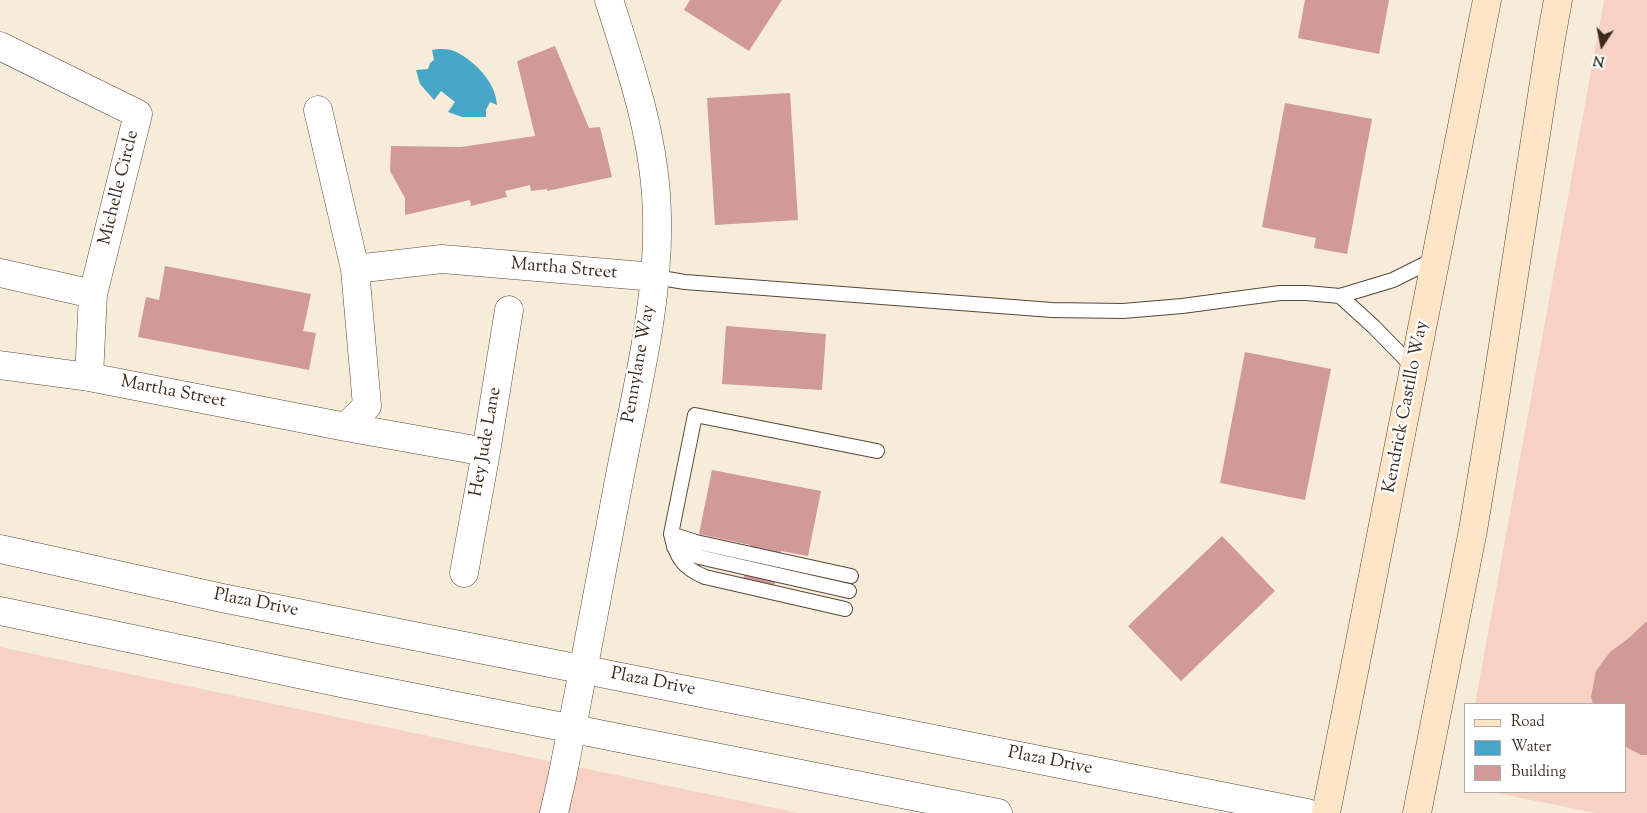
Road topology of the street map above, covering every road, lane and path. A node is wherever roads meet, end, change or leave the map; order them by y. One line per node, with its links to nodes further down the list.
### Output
1 (609, 0): 9 (street, Pennylane Way)
2 (1487, 0): 6 (main road, Kendrick Castillo Way)
3 (1558, 0): 32 (main road)
4 (0, 46): 10 (street, Michelle Circle)
5 (318, 110): 7 (street)
6 (1436, 259): 11 (lane); 14 (main road, Kendrick Castillo Way)
7 (355, 269): 9 (street, Martha Street); 16 (street)
8 (0, 273): 10 (street)
9 (655, 278): 11 (lane); 26 (street, Pennylane Way)
10 (93, 294): 15 (street, Michelle Circle)
11 (1340, 296): 14 (lane)
12 (509, 310): 17 (street, Hey Jude Lane)
13 (0, 365): 15 (street, Martha Street)
14 (1415, 369): 31 (main road, Kendrick Castillo Way)
15 (89, 377): 16 (street, Martha Street)
16 (346, 427): 17 (street, Martha Street)
17 (486, 452): 21 (street, Hey Jude Lane)
18 (877, 452): 19 (lane)
19 (673, 540): 22 (lane); 23 (lane); 24 (lane)
20 (0, 549): 26 (street, Plaza Drive)
21 (464, 574)
22 (851, 576)
23 (849, 591)
24 (845, 609)
25 (0, 611): 27 (street)
26 (583, 668): 27 (street, Pennylane Way); 30 (street, Plaza Drive)
27 (572, 729): 28 (street, Pennylane Way); 29 (street)
28 (554, 813)
29 (998, 813)
30 (1308, 813)
31 (1326, 813)
32 (1417, 813)

